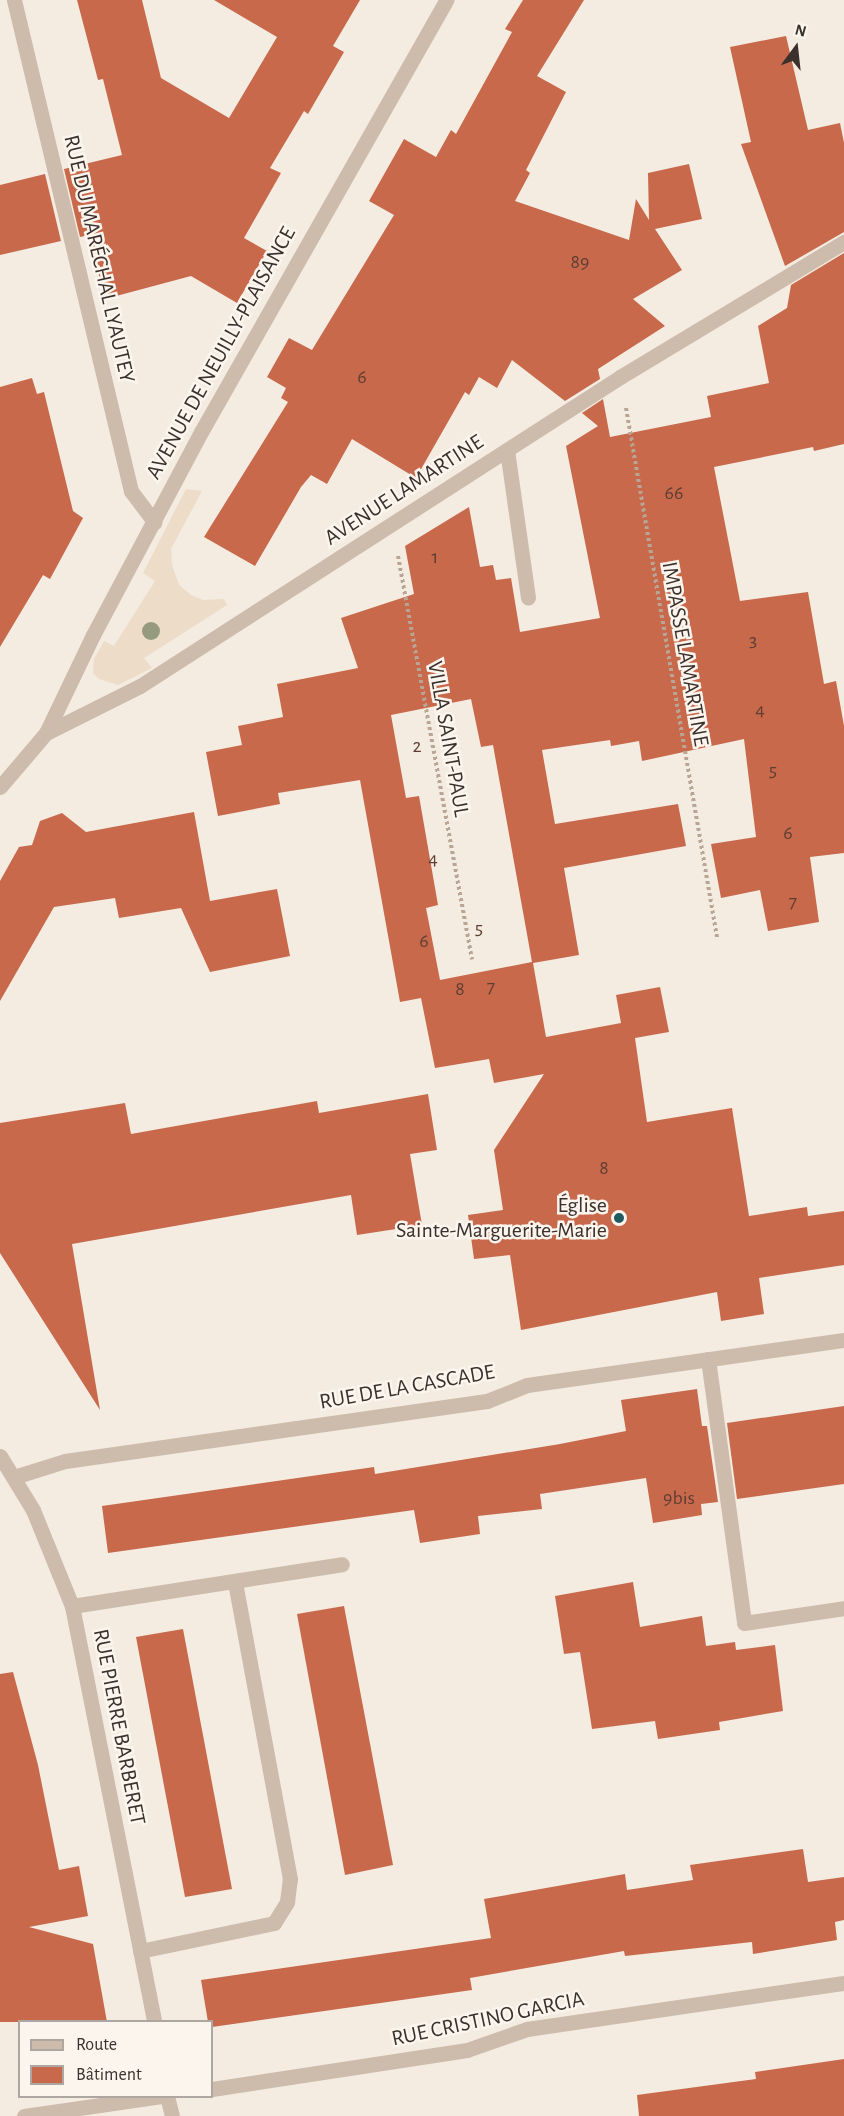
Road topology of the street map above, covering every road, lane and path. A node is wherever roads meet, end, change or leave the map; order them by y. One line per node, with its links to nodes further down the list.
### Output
1 (14, 0): 6 (street, RUE DU MARÉCHAL LYAUTEY)
2 (446, 0): 6 (street, AVENUE DE NEUILLY-PLAISANCE)
3 (844, 242): 4 (street, AVENUE LAMARTINE)
4 (620, 377): 5 (street, AVENUE LAMARTINE); 11 (path, IMPASSE LAMARTINE)
5 (507, 450): 7 (street, AVENUE LAMARTINE); 8 (street)
6 (154, 522): 9 (street, AVENUE DE NEUILLY-PLAISANCE)
7 (392, 524): 9 (street, AVENUE LAMARTINE); 12 (path, VILLA SAINT-PAUL)
8 (528, 598)
9 (46, 733): 10 (street, AVENUE LAMARTINE)
10 (0, 788)
11 (717, 937)
12 (472, 959)
13 (844, 1340): 14 (street, RUE DE LA CASCADE)
14 (708, 1359): 16 (street, RUE DE LA CASCADE); 20 (street)
15 (0, 1456): 16 (street, RUE PIERRE BARBERET)
16 (14, 1477): 19 (street, RUE PIERRE BARBERET)
17 (342, 1564): 18 (street)
18 (235, 1581): 19 (street); 21 (street)
19 (72, 1606): 21 (street, RUE PIERRE BARBERET)
20 (844, 1608)
21 (140, 1951): 23 (street, RUE PIERRE BARBERET)
22 (844, 1983): 24 (street, RUE CRISTINO GARCIA)
23 (154, 2020)
24 (213, 2089)
25 (155, 2098): 27 (street)
26 (167, 2098): 28 (street)
27 (24, 2116)
28 (172, 2116)

